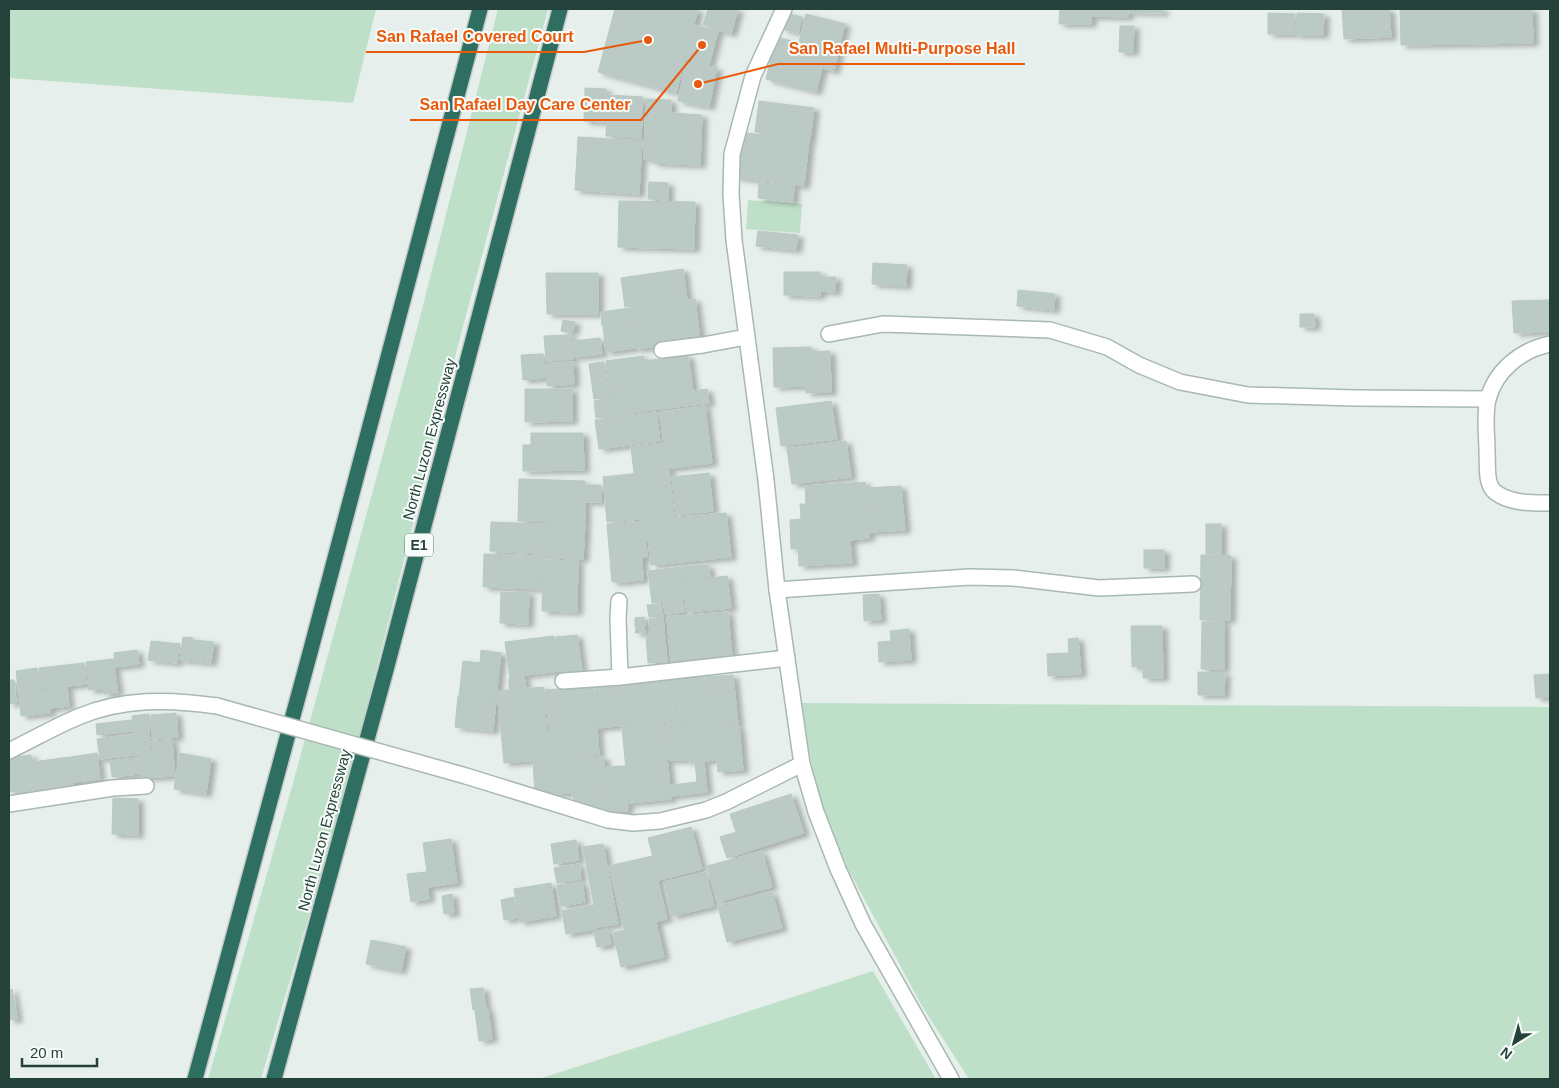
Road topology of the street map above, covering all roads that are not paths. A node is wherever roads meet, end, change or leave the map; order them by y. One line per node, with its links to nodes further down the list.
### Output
1 (480, 9): 20 (highway)
2 (560, 9): 21 (highway, North Luzon Expressway / E1)
3 (784, 9): 5 (street)
4 (829, 334): 8 (street)
5 (746, 336): 7 (street); 11 (street)
6 (1550, 344): 8 (street)
7 (662, 350)
8 (1488, 399): 9 (street)
9 (1550, 503)
10 (1193, 584): 11 (street)
11 (777, 590): 13 (street)
12 (619, 601): 14 (street)
13 (787, 658): 14 (street); 17 (street)
14 (620, 677): 15 (street)
15 (563, 681)
16 (9, 752): 17 (street, bridge)
17 (802, 764): 22 (street)
18 (146, 786): 19 (street)
19 (9, 804)
20 (195, 1079)
21 (274, 1079)
22 (951, 1079)

